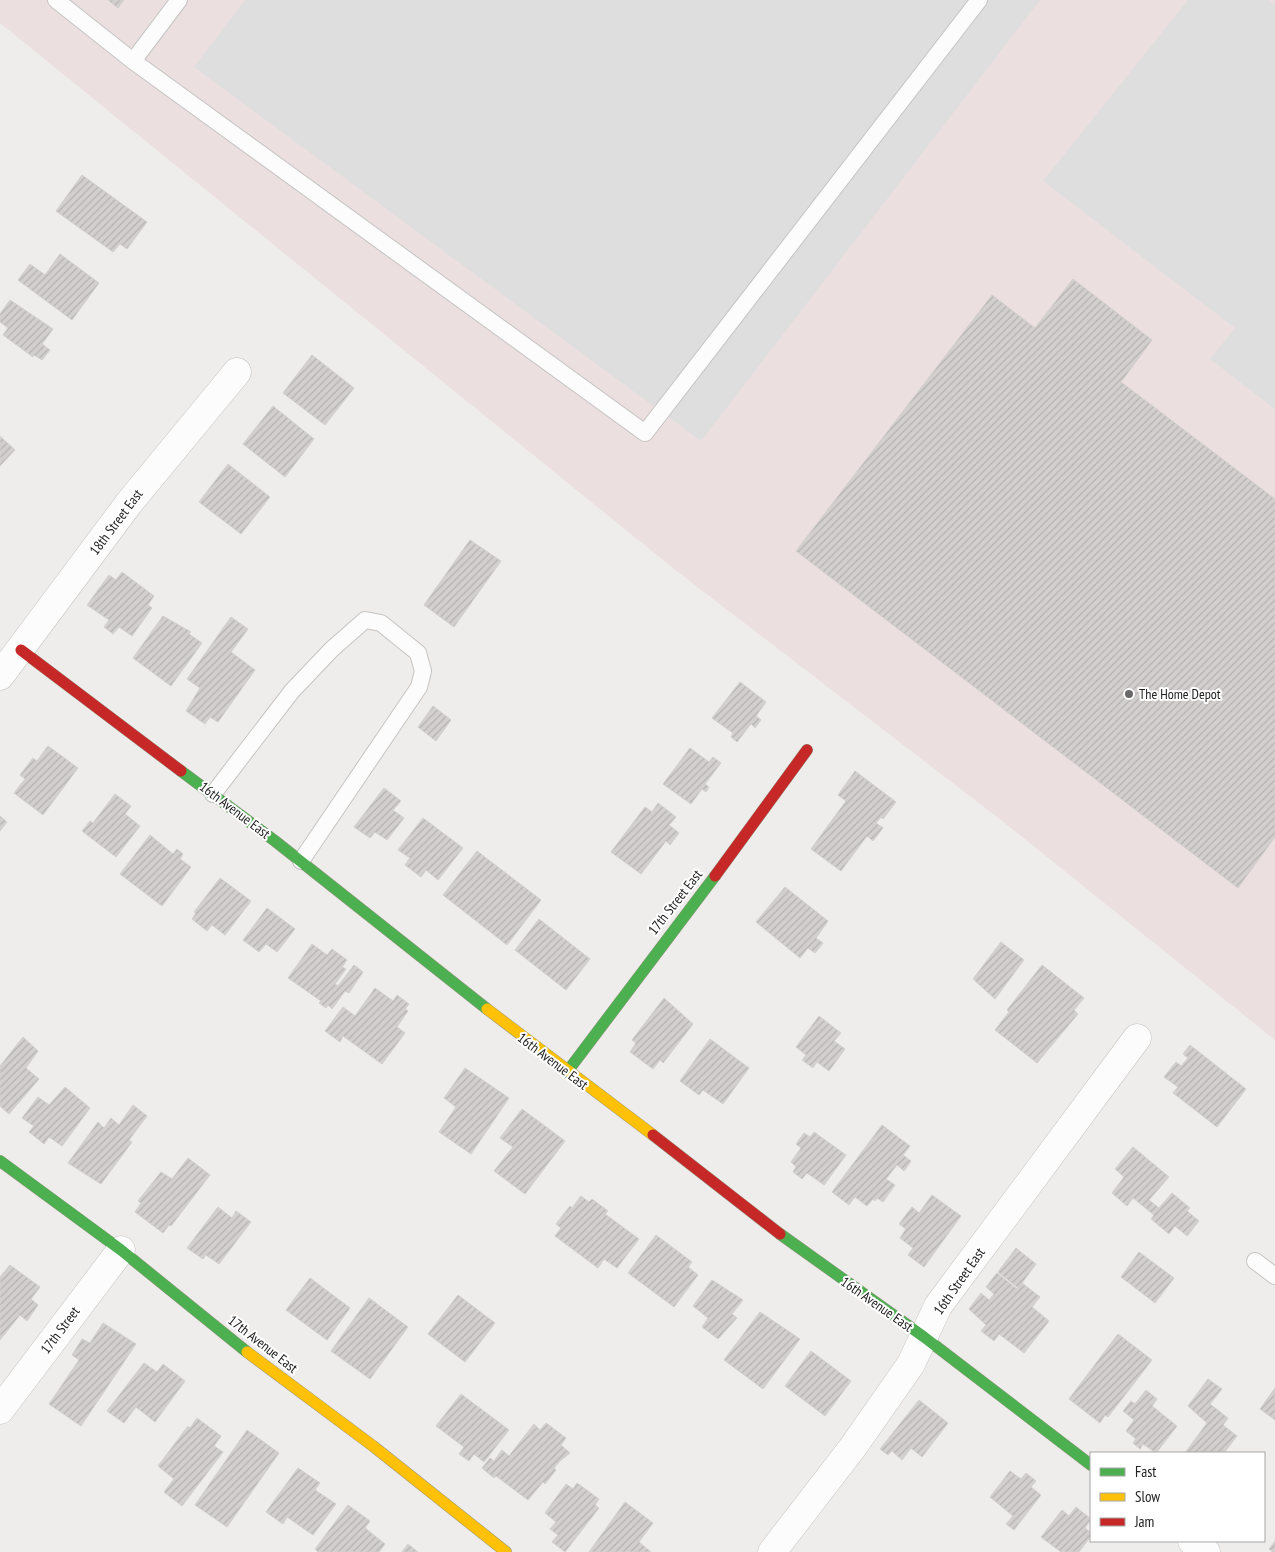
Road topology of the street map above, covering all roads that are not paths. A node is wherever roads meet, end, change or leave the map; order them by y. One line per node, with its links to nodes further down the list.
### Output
1 (56, 0): 4 (lane)
2 (180, 0): 4 (lane)
3 (979, 0): 4 (lane)
4 (133, 61)
5 (238, 372): 6 (street, 18th Street East)
6 (20, 650): 7 (street, 18th Street East); 9 (street, 16th Avenue East)
7 (0, 676)
8 (807, 750): 12 (street, 17th Street East)
9 (213, 794): 10 (street, 16th Avenue East); 10 (lane)
10 (301, 861): 12 (street, 16th Avenue East)
11 (1137, 1038): 17 (street, 16th Street East)
12 (567, 1072): 17 (street, 16th Avenue East)
13 (0, 1161): 14 (street, 17th Avenue East)
14 (121, 1250): 18 (street, 17th Street); 21 (street, 17th Avenue East)
15 (1255, 1260): 16 (lane)
16 (1275, 1276)
17 (924, 1337): 19 (street, 16th Avenue East); 22 (street, 16th Street East)
18 (0, 1410)
19 (1090, 1464)
20 (1193, 1542): 23 (street)
21 (506, 1552)
22 (772, 1552)
23 (1206, 1552)

